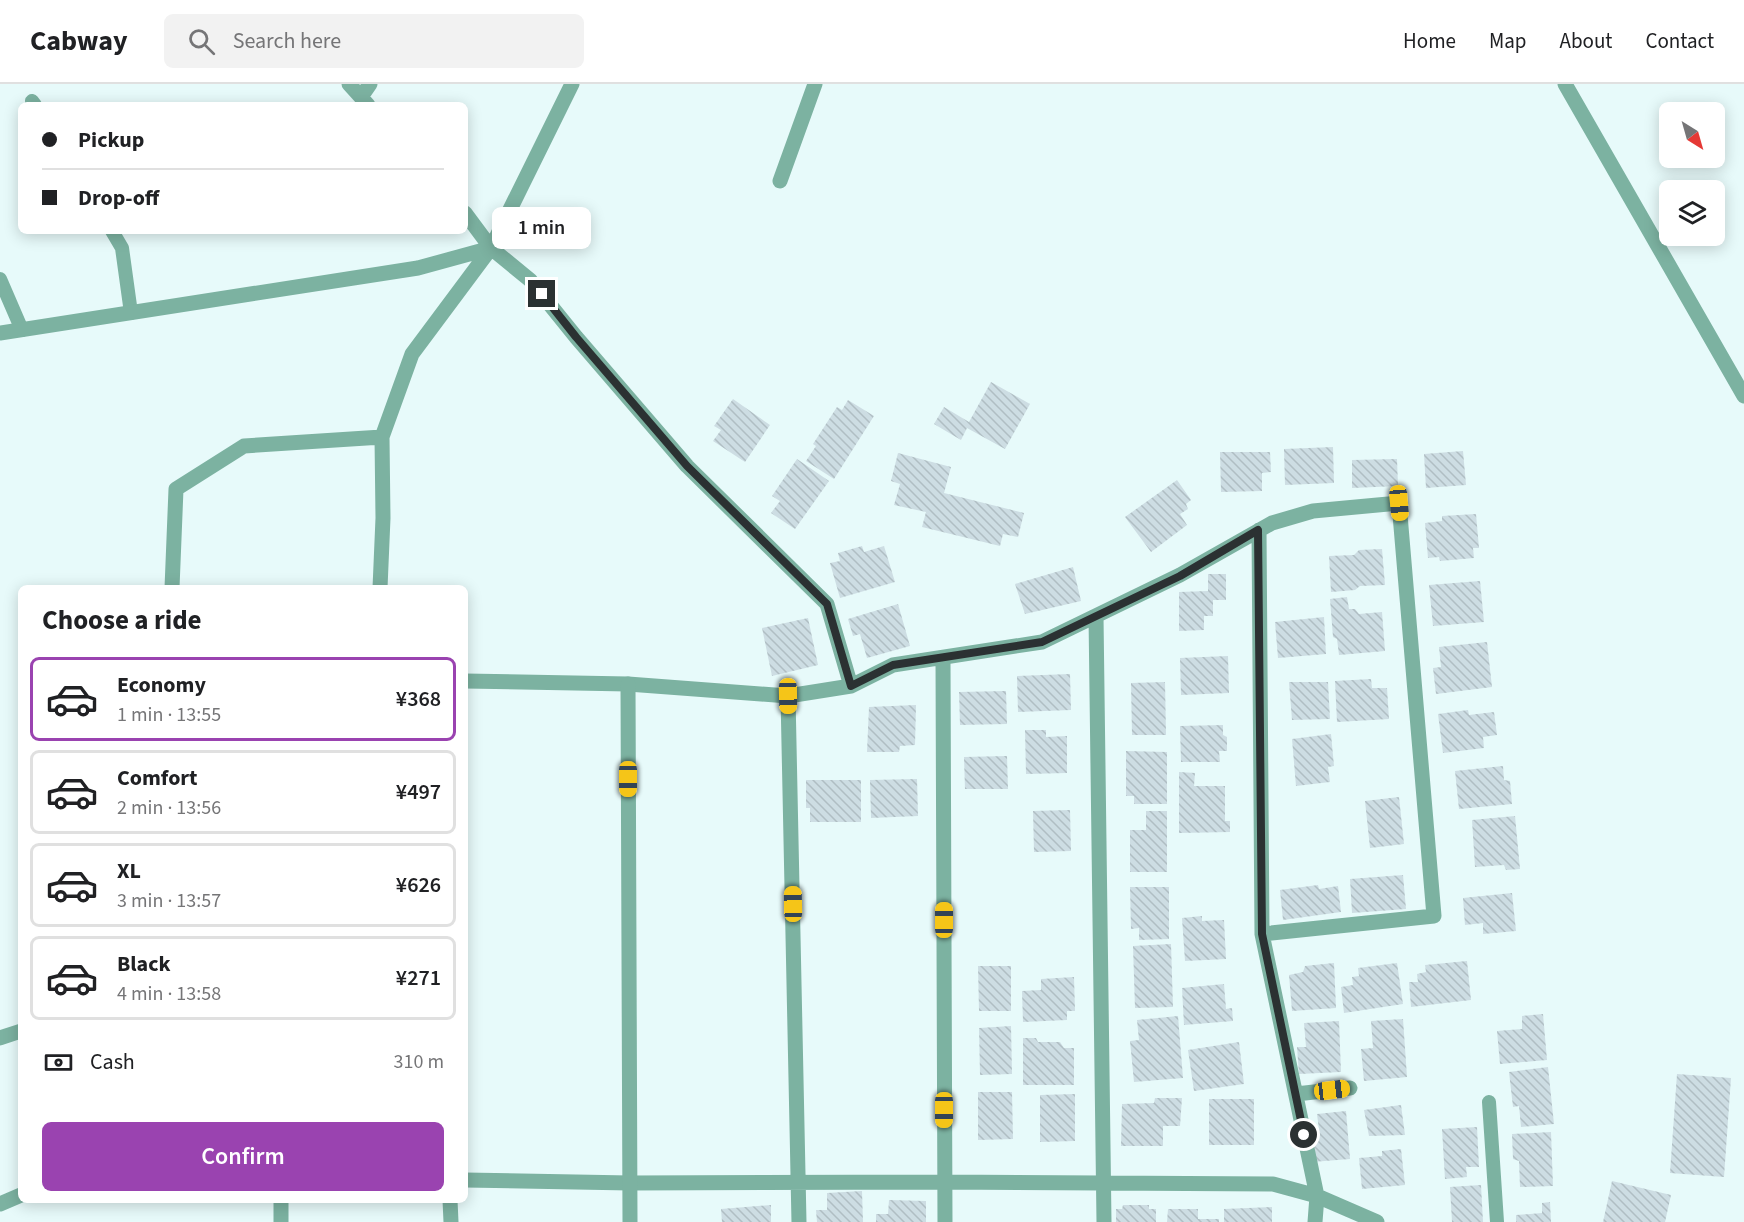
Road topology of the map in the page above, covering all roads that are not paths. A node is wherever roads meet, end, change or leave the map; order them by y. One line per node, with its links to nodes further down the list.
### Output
1 (348, 84): 6 (street)
2 (370, 84): 6 (street)
3 (572, 84): 10 (street)
4 (815, 84): 7 (street)
5 (1565, 84): 15 (street)
6 (364, 101)
7 (780, 181)
8 (468, 217): 10 (street)
9 (114, 234): 12 (lane)
10 (491, 248): 12 (street); 16 (street); 24 (street)
11 (0, 279): 13 (lane)
12 (131, 313): 13 (street)
13 (22, 330): 14 (street)
14 (0, 333)
15 (1744, 396)
16 (382, 437): 18 (street); 19 (street)
17 (1258, 530): 20 (street); 26 (street); 26 (street)
18 (172, 585)
19 (380, 585)
20 (1096, 616): 21 (street); 34 (street)
21 (943, 658): 24 (street); 33 (street)
22 (468, 681): 23 (street)
23 (628, 684): 25 (street); 35 (street)
24 (851, 686): 25 (street)
25 (788, 696): 36 (street)
26 (1262, 934): 30 (street)
27 (18, 1032): 28 (street)
28 (0, 1038)
29 (1350, 1088): 30 (street)
30 (1296, 1094): 38 (street)
31 (1489, 1102): 50 (lane)
32 (468, 1180): 35 (street)
33 (944, 1182): 34 (street); 36 (street); 46 (street)
34 (1103, 1182): 38 (street); 47 (street)
35 (630, 1183): 36 (street); 44 (street)
36 (799, 1183): 45 (street)
37 (18, 1196): 41 (street)
38 (1317, 1196): 48 (street); 49 (street)
39 (281, 1203): 42 (street)
40 (450, 1203): 43 (street)
41 (0, 1204)
42 (281, 1222)
43 (451, 1222)
44 (630, 1222)
45 (799, 1222)
46 (945, 1222)
47 (1104, 1222)
48 (1315, 1222)
49 (1377, 1222)
50 (1497, 1222)

